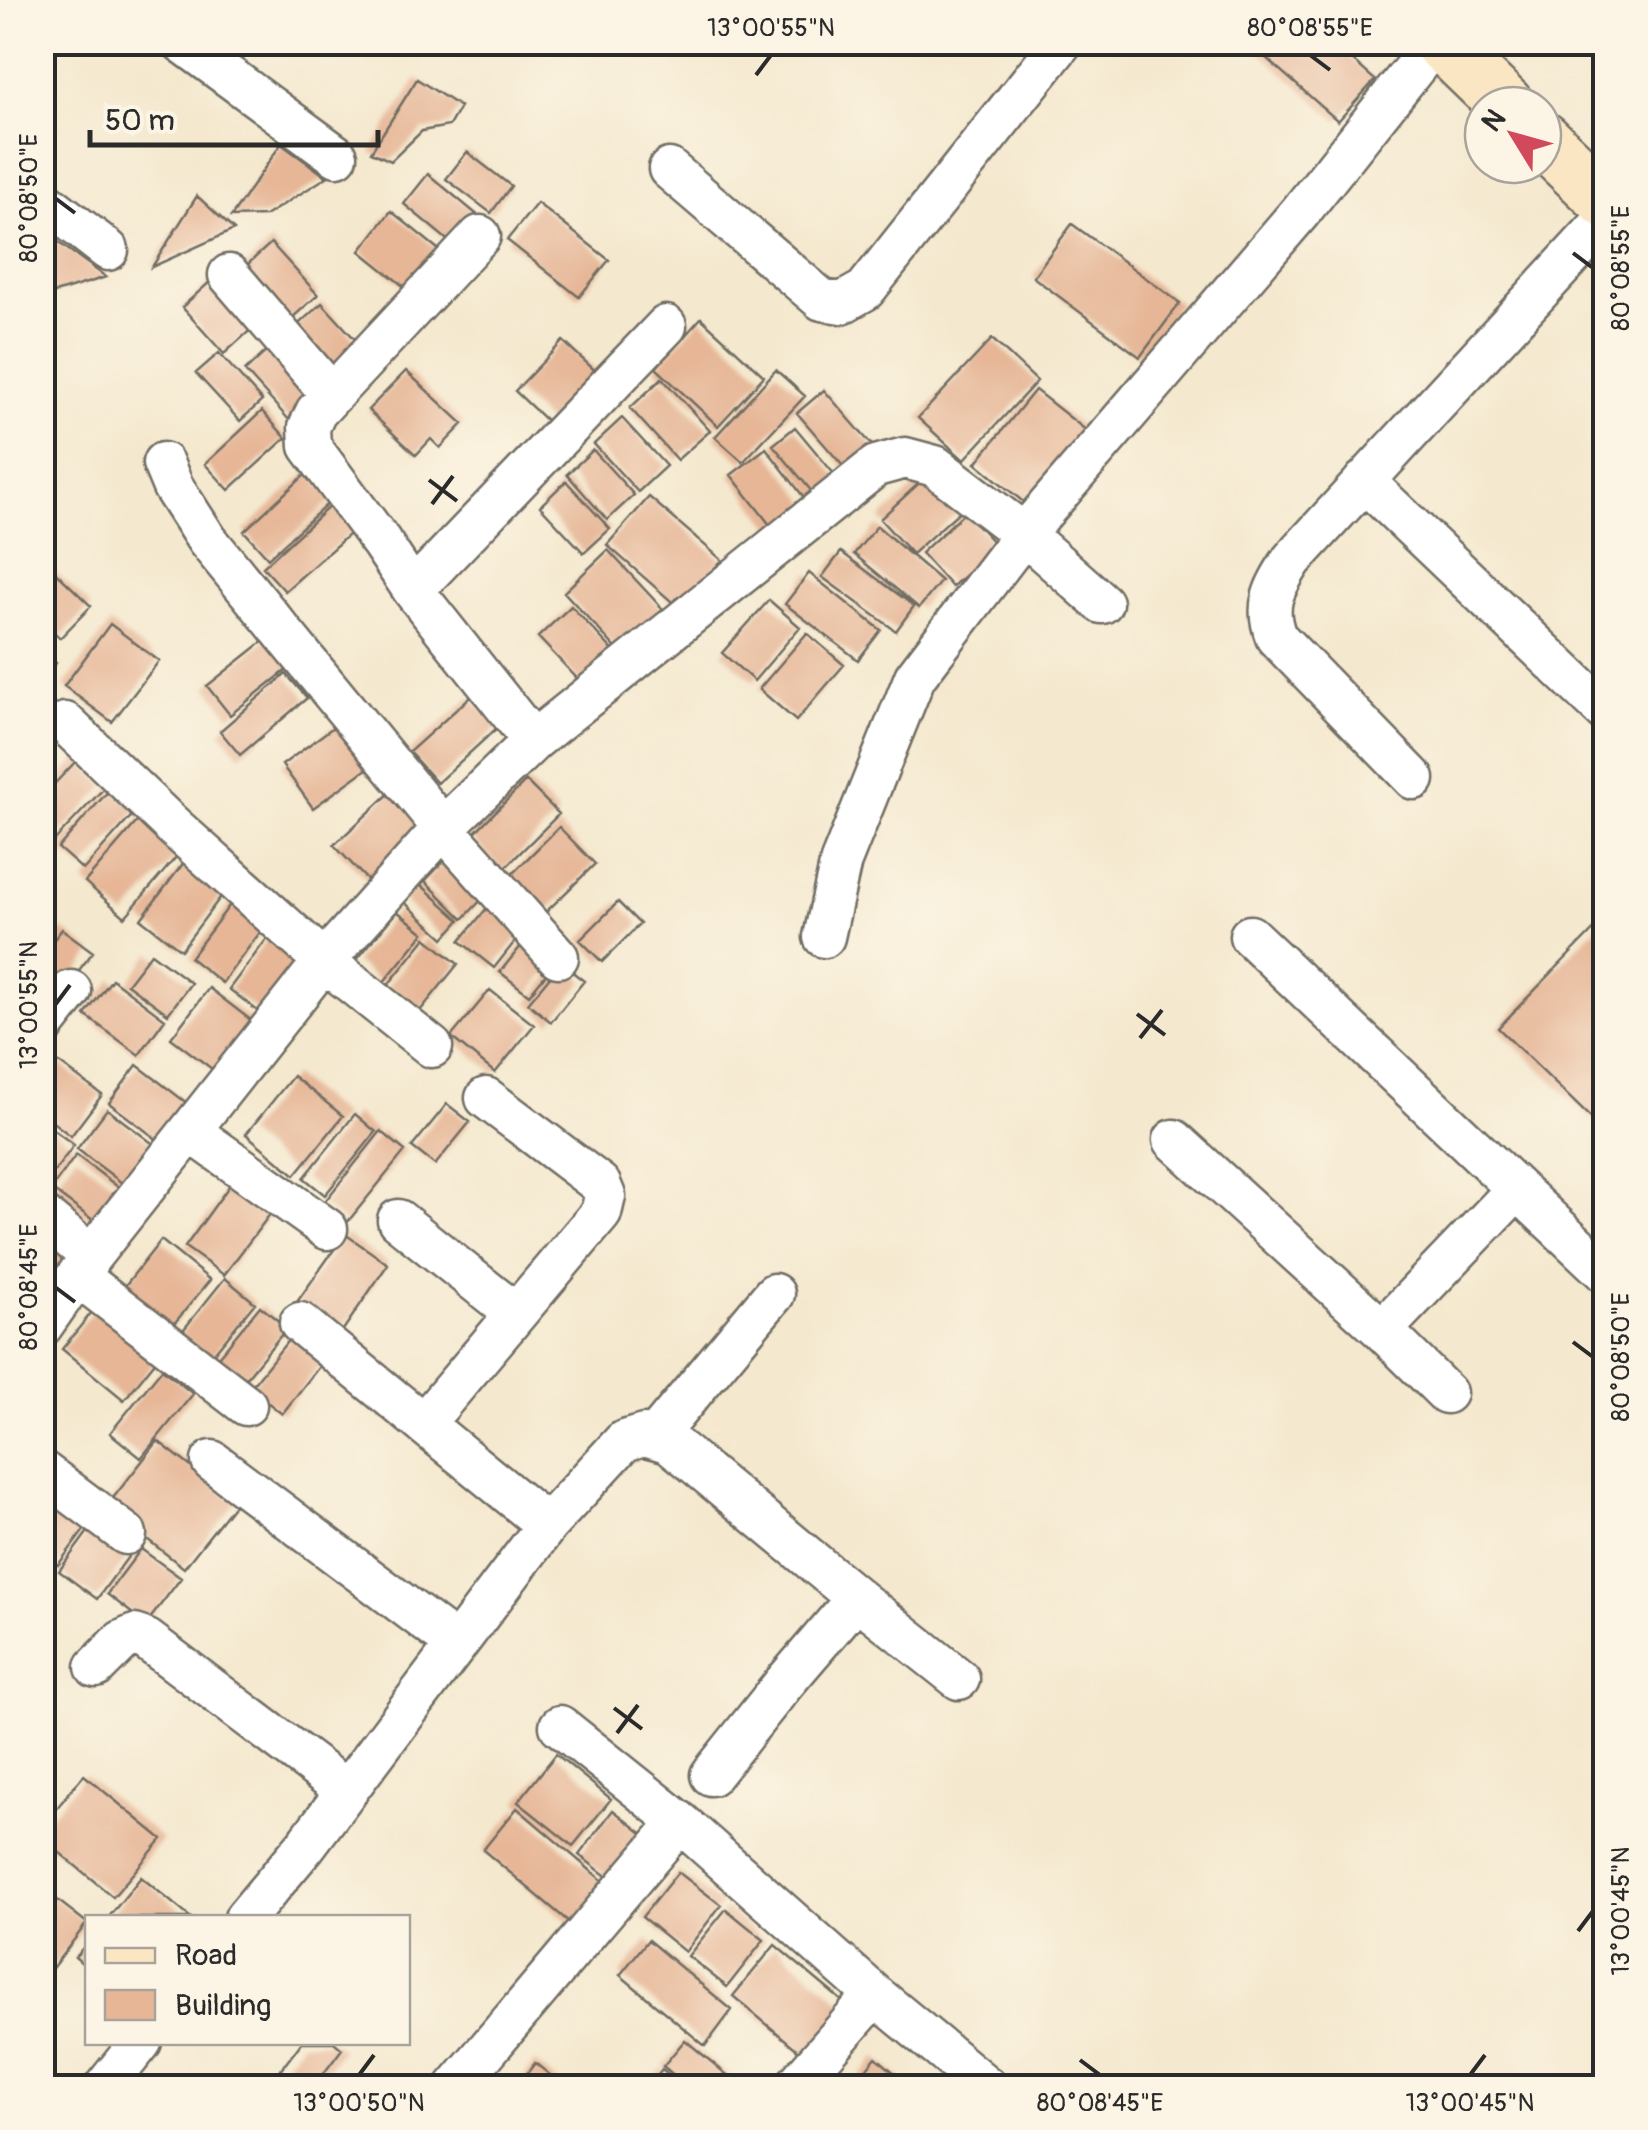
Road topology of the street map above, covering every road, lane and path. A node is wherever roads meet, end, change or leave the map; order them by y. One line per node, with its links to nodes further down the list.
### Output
1 (182, 42): 5 (street)
2 (1062, 42): 7 (street)
3 (1439, 42): 4 (street); 18 (street)
4 (1485, 85)
5 (337, 156)
6 (1563, 159): 9 (street)
7 (668, 169)
8 (42, 198): 12 (street)
9 (1606, 200)
10 (1606, 219): 17 (street)
11 (480, 236): 15 (street)
12 (108, 250)
13 (229, 274): 15 (street)
14 (666, 326): 19 (street)
15 (332, 396): 19 (street)
16 (163, 463): 25 (street)
17 (1364, 481): 21 (street); 24 (street)
18 (1024, 534): 20 (street); 23 (street); 27 (street)
19 (413, 590): 23 (street)
20 (1102, 603)
21 (1606, 712)
22 (65, 722): 29 (street)
23 (532, 741): 25 (street)
24 (1414, 779)
25 (443, 828): 28 (street); 29 (street)
26 (1250, 936): 36 (street)
27 (824, 937)
28 (558, 957)
29 (324, 961): 32 (street); 34 (street)
30 (71, 992): 31 (street)
31 (42, 1028)
32 (432, 1047)
33 (486, 1098): 43 (street)
34 (190, 1131): 39 (street); 40 (street)
35 (1174, 1140): 46 (street)
36 (1517, 1189): 41 (street); 46 (street)
37 (42, 1216): 40 (street)
38 (398, 1220): 43 (street)
39 (327, 1229)
40 (84, 1266): 45 (street); 48 (street)
41 (1606, 1272)
42 (774, 1294): 50 (street)
43 (516, 1314): 49 (street)
44 (300, 1323): 49 (street)
45 (42, 1326)
46 (1382, 1330): 47 (street)
47 (1446, 1393)
48 (246, 1405)
49 (424, 1423): 53 (street)
50 (654, 1438): 53 (street); 55 (street)
51 (212, 1461): 56 (street)
52 (42, 1472): 54 (street)
53 (546, 1525): 56 (street)
54 (126, 1534)
55 (856, 1598): 58 (street); 60 (street)
56 (456, 1644): 61 (street)
57 (96, 1667): 61 (street)
58 (959, 1679)
59 (560, 1726): 62 (street)
60 (711, 1775)
61 (347, 1790): 63 (street)
62 (680, 1822): 64 (street); 67 (street)
63 (248, 1915)
64 (875, 1994): 68 (street); 69 (street)
65 (140, 2045): 66 (street)
66 (104, 2088)
67 (455, 2088)
68 (794, 2088)
69 (988, 2088)

